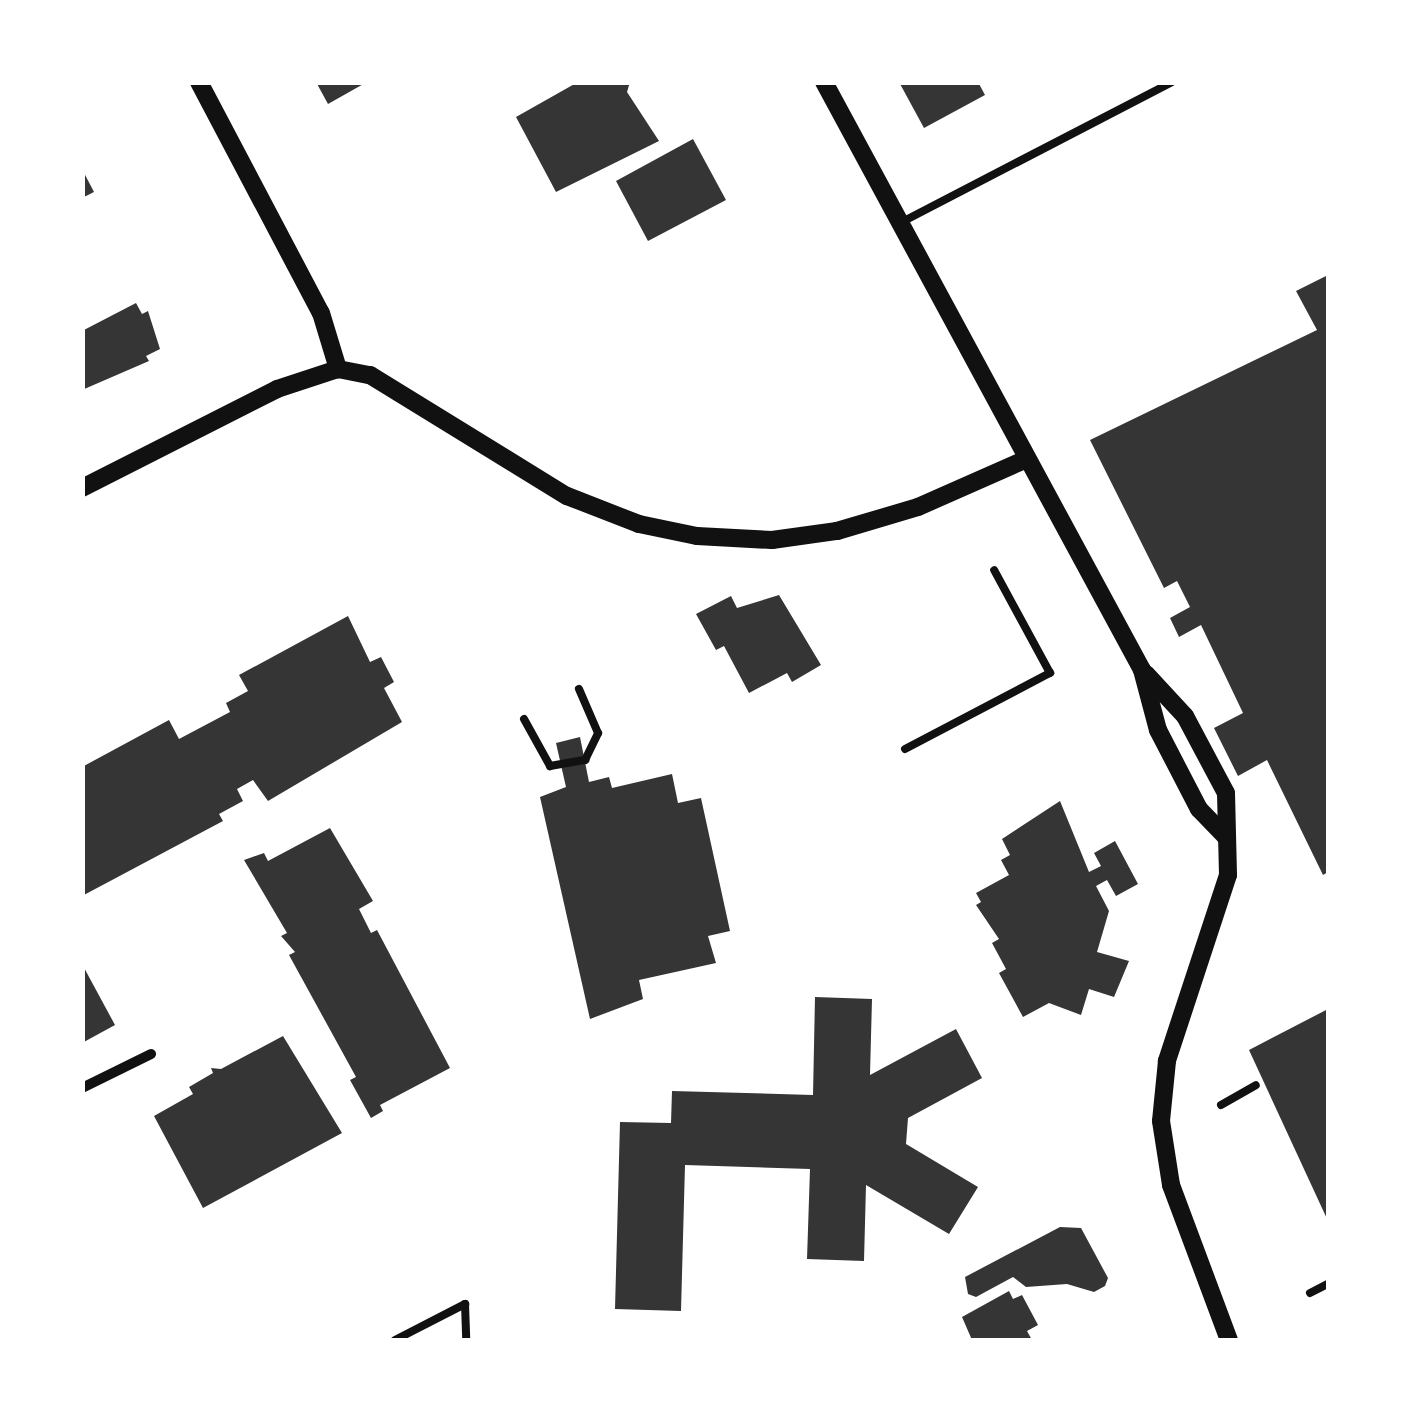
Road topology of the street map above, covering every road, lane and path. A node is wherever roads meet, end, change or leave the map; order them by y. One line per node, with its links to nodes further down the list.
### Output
1 (199, 82): 5 (street)
2 (824, 82): 4 (street)
3 (1172, 82): 4 (lane)
4 (900, 223): 6 (street)
5 (338, 369): 6 (street); 7 (street)
6 (1027, 459): 9 (street)
7 (82, 488)
8 (994, 570): 12 (lane)
9 (1142, 670): 13 (street); 13 (street)
10 (580, 689): 11 (lane)
11 (524, 719)
12 (905, 749)
13 (1227, 838): 22 (street)
14 (150, 1054): 16 (street)
15 (1256, 1086): 17 (lane)
16 (82, 1088)
17 (1220, 1105)
18 (1328, 1284): 19 (lane)
19 (1310, 1293)
20 (395, 1340): 21 (lane)
21 (466, 1340)
22 (1229, 1340)

